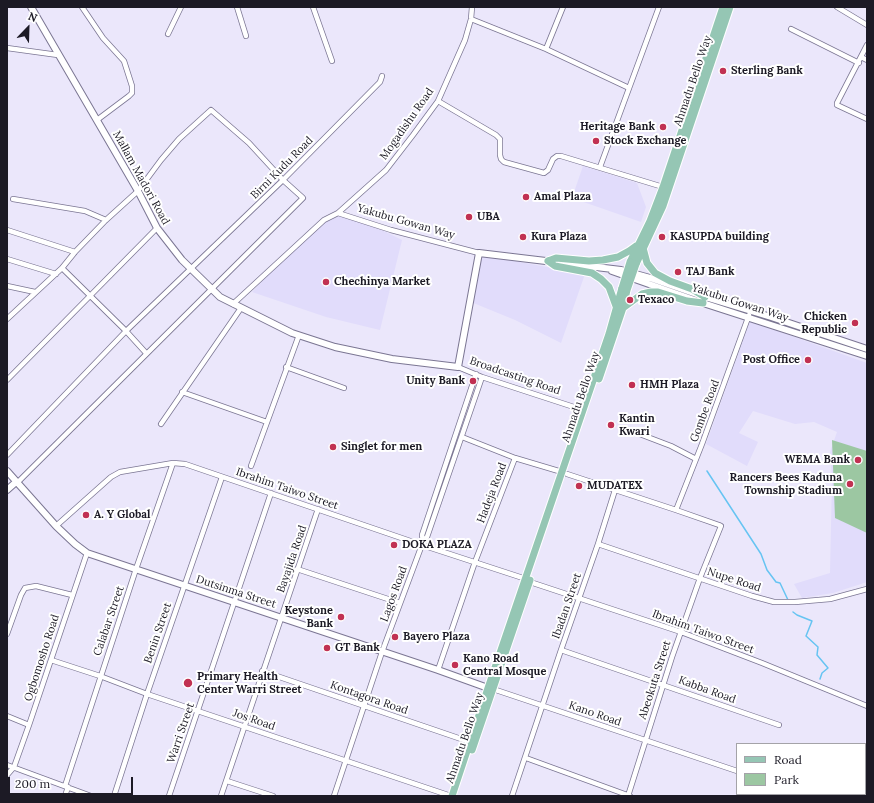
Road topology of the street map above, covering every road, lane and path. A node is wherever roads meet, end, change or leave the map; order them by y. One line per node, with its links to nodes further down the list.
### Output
1 (31, 7): 20 (street, Mallam Madori Road)
2 (82, 7): 29 (street)
3 (181, 7): 15 (street)
4 (237, 7): 16 (street)
5 (313, 7): 23 (street)
6 (472, 7): 12 (street, Mogadishu Road)
7 (563, 7): 19 (street)
8 (659, 7): 26 (street)
9 (723, 7): 32 (main road, Ahmadu Bello Way)
10 (730, 7): 39 (main road, Ahmadu Bello Way)
11 (838, 7): 13 (street)
12 (471, 19): 19 (street); 27 (street, Mogadishu Road)
13 (867, 25)
14 (791, 29): 24 (street)
15 (168, 34)
16 (246, 36)
17 (867, 45): 21 (street)
18 (7, 48): 20 (street)
19 (546, 50): 26 (street)
20 (58, 55): 29 (street, Mallam Madori Road)
21 (861, 57): 22 (street); 24 (street)
22 (867, 60)
23 (332, 61)
24 (859, 63): 28 (street)
25 (382, 76): 31 (street, Birni Kudu Road)
26 (629, 88): 30 (street)
27 (438, 101): 30 (street); 35 (street, Mogadishu Road)
28 (867, 119)
29 (97, 120): 33 (street, Mallam Madori Road)
30 (600, 167): 32 (street)
31 (283, 180): 33 (street); 45 (street, Birni Kudu Road); 48 (street)
32 (663, 187): 39 (main road, Ahmadu Bello Way)
33 (138, 191): 36 (street); 37 (street, Mallam Madori Road)
34 (13, 199): 36 (street)
35 (338, 213): 41 (street, Yakubu Gowan Way); 52 (street)
36 (106, 220): 40 (street)
37 (157, 228): 45 (street, Mallam Madori Road); 50 (street)
38 (7, 230): 40 (street)
39 (641, 246): 43 (main road); 51 (main road); 53 (main road, Ahmadu Bello Way, bridge)
40 (75, 252): 44 (street)
41 (479, 253): 43 (street, Yakubu Gowan Way); 63 (street, Broadcasting Road)
42 (7, 259): 46 (street)
43 (548, 261): 51 (street, Yakubu Gowan Way); 53 (main road)
44 (62, 268): 46 (street); 50 (street)
45 (190, 269): 48 (street, Mallam Madori Road); 57 (street, Birni Kudu Road)
46 (56, 274): 49 (street)
47 (7, 286): 49 (street)
48 (212, 289): 52 (street, Mallam Madori Road); 60 (street)
49 (35, 292): 56 (street)
50 (91, 296): 57 (street); 66 (street)
51 (704, 300): 53 (main road); 55 (street, Yakubu Gowan Way)
52 (234, 304): 54 (street, Mallam Madori Road)
53 (620, 307): 69 (main road, Ahmadu Bello Way); 80 (main road, Ahmadu Bello Way)
54 (241, 308): 58 (street, Mallam Madori Road); 68 (street)
55 (749, 314): 59 (street, Yakubu Gowan Way); 61 (street, Yakubu Gowan Way); 76 (street, Gombe Road)
56 (7, 319)
57 (126, 331): 60 (street); 74 (street, Birni Kudu Road)
58 (299, 335): 62 (street); 63 (street, Mallam Madori Road)
59 (867, 349)
60 (146, 353): 82 (street)
61 (867, 356)
62 (286, 367): 67 (street); 70 (street)
63 (458, 367): 64 (street, Broadcasting Road)
64 (476, 374): 65 (street, Broadcasting Road); 89 (street)
65 (482, 377): 69 (street, Broadcasting Road); 73 (street, Lagos Road)
66 (7, 380)
67 (344, 388)
68 (182, 392): 70 (street); 71 (street)
69 (583, 410): 80 (main road, Ahmadu Bello Way)
70 (267, 422): 78 (street)
71 (160, 424)
72 (637, 432): 76 (street)
73 (462, 437): 75 (street); 89 (street, Lagos Road)
74 (7, 455)
75 (515, 458): 80 (street); 92 (street, Hadeja Road)
76 (696, 459): 87 (street, Gombe Road)
77 (173, 463): 81 (street, Ibrahim Taiwo Street); 88 (street, Ibrahim Taiwo Street); 93 (street, Calabar Street)
78 (251, 466)
79 (7, 470): 82 (street, Dutsinma Street)
80 (564, 473): 84 (street); 96 (main road, Ahmadu Bello Way)
81 (222, 477): 85 (street, Ibrahim Taiwo Street); 97 (street, Benin Street)
82 (17, 482): 83 (street); 88 (street, Dutsinma Street)
83 (7, 490)
84 (615, 490): 87 (street); 90 (street, Ibadan Street)
85 (271, 493): 86 (street, Ibrahim Taiwo Street); 101 (street, Warri Street)
86 (318, 509): 89 (street, Ibrahim Taiwo Street); 94 (street, Bayajida Road)
87 (676, 510): 95 (street, Abeokuta Street)
88 (56, 526): 91 (street, Dutsinma Street)
89 (422, 543): 92 (street, Ibrahim Taiwo Street); 102 (street, Lagos Road)
90 (598, 544): 95 (street, Nupe Road); 100 (street, Ibadan Street)
91 (87, 553): 93 (street, Dutsinma Street); 99 (street, Ogbomosho Road)
92 (476, 562): 96 (street, Ibrahim Taiwo Street); 109 (street, Hadeja Road)
93 (136, 569): 97 (street, Dutsinma Street); 111 (street, Calabar Street)
94 (297, 569): 102 (street); 103 (street, Bayajida Road)
95 (700, 578): 98 (street, Nupe Road); 104 (street, Abeokuta Street)
96 (528, 580): 100 (street, Ibrahim Taiwo Street); 113 (main road, Ahmadu Bello Way)
97 (184, 586): 101 (street, Dutsinma Street); 114 (street, Benin Street)
98 (867, 589)
99 (72, 595): 105 (street); 108 (street, Ogbomosho Road)
100 (580, 598): 104 (street, Ibrahim Taiwo Street); 106 (street, Ibadan Street)
101 (234, 602): 103 (street, Dutsinma Street); 118 (street, Warri Street)
102 (400, 603): 107 (street, Lagos Road)
103 (282, 617): 107 (street, Dutsinma Street); 110 (street, Bayajida Road)
104 (681, 632): 112 (street, Abeokuta Street); 117 (street, Ibrahim Taiwo Street)
105 (7, 634)
106 (561, 650): 112 (street, Kabba Road); 116 (street, Ibadan Street)
107 (382, 652): 109 (street, Dutsinma Street); 115 (street, Lagos Road)
108 (51, 660): 111 (street, Jos Road); 120 (street, Ogbomosho Road)
109 (438, 670): 113 (street, Dutsinma Street)
110 (262, 671): 115 (street, Kontagora Road); 122 (street, Bayajida Road)
111 (100, 676): 114 (street, Jos Road); 132 (street, Calabar Street)
112 (663, 684): 121 (street, Kabba Road); 123 (street, Abeokuta Street)
113 (490, 688): 116 (street, Kano Road); 124 (main road, Ahmadu Bello Way); 141 (main road, Ahmadu Bello Way)
114 (147, 694): 118 (street, Jos Road); 135 (street, Benin Street)
115 (364, 705): 124 (street, Kontagora Road); 126 (street, Lagos Road)
116 (543, 706): 123 (street, Kano Road); 125 (street, Ibadan Street)
117 (867, 706)
118 (198, 710): 122 (street, Jos Road); 136 (street, Warri Street)
119 (7, 716): 120 (street)
120 (29, 725): 128 (street, Ogbomosho Road)
121 (778, 725)
122 (245, 727): 126 (street, Jos Road); 131 (street, Bayajida Road)
123 (645, 741): 129 (street, Kano Road); 143 (street, Abeokuta Street)
124 (470, 742): 140 (main road, Ahmadu Bello Way)
125 (526, 758): 142 (street, Ibadan Street); 143 (street)
126 (346, 761): 139 (street, Lagos Road); 140 (street, Jos Road)
127 (7, 765): 128 (street)
128 (14, 767): 130 (street); 132 (street)
129 (736, 771)
130 (7, 775)
131 (227, 781): 137 (street, Bayajida Road); 138 (street)
132 (66, 786): 133 (street, Calabar Street); 134 (street)
133 (65, 796)
134 (91, 796)
135 (114, 796)
136 (169, 796)
137 (221, 796)
138 (273, 796)
139 (334, 796)
140 (451, 796)
141 (457, 796)
142 (512, 796)
143 (629, 796)

